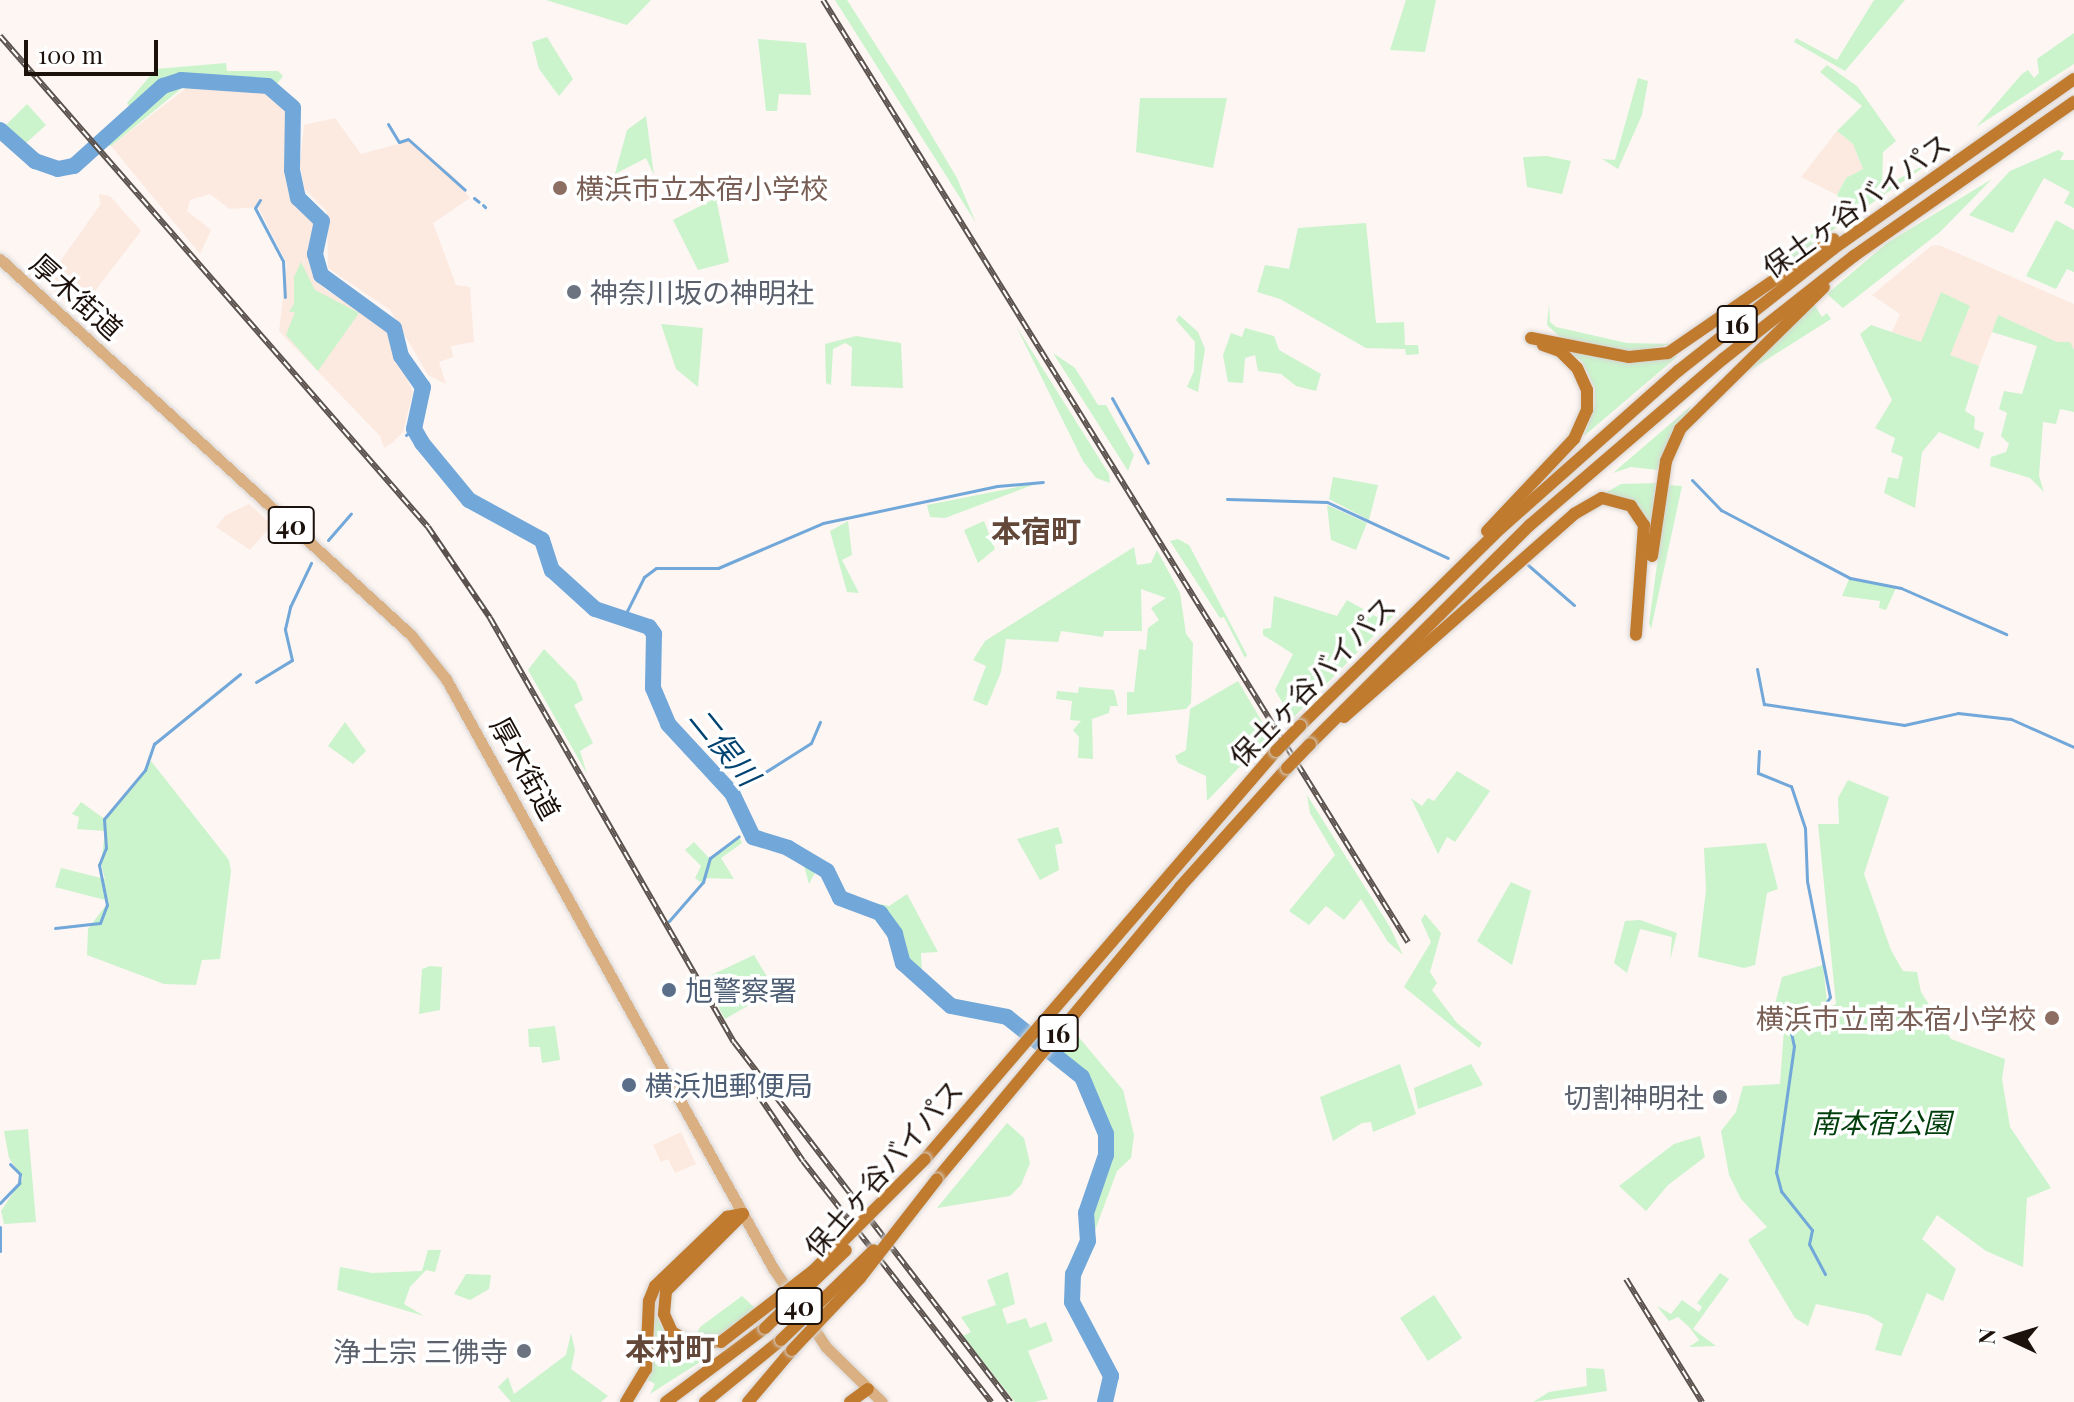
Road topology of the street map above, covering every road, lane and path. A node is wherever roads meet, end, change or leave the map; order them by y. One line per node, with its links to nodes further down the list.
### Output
1 (2074, 79): 3 (highway, 保土ヶ谷バイパス / 16)
2 (2074, 102): 4 (highway, 保土ヶ谷バイパス / 16)
3 (1892, 207): 6 (highway, 保土ヶ谷バイパス / 16); 6 (highway)
4 (1854, 256): 7 (highway, 保土ヶ谷バイパス / 16); 7 (highway)
5 (0, 259): 10 (main road, 厚木街道 / 40)
6 (1429, 596): 8 (highway, 保土ヶ谷バイパス / 16, bridge)
7 (1310, 744): 9 (highway, 保土ヶ谷バイパス / 16, bridge)
8 (925, 1159): 10 (highway, bridge); 13 (highway, 保土ヶ谷バイパス / 16, bridge)
9 (937, 1179): 14 (highway, 保土ヶ谷バイパス / 16, bridge); 15 (highway, bridge)
10 (743, 1214): 11 (main road, 厚木街道 / 40); 12 (highway)
11 (868, 1389): 16 (highway); 17 (highway); 18 (main road, 厚木街道 / 40)
12 (626, 1402)
13 (666, 1402)
14 (705, 1402)
15 (748, 1402)
16 (850, 1402)
17 (862, 1402)
18 (882, 1402)

